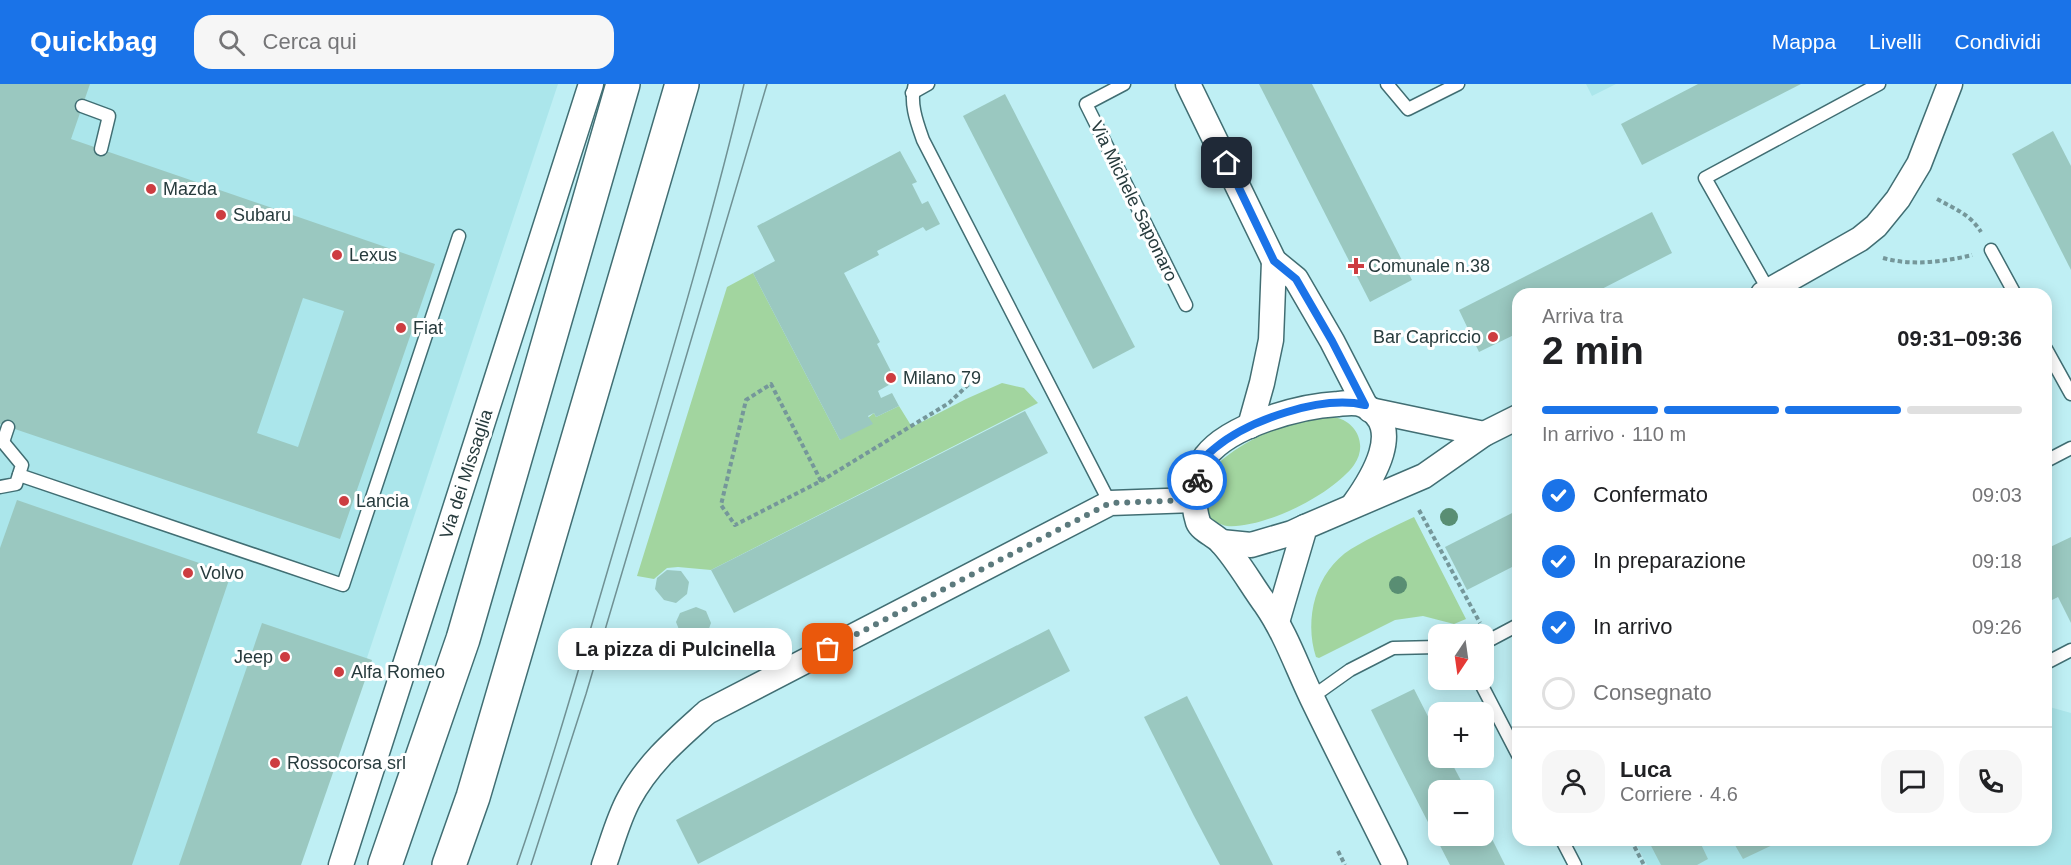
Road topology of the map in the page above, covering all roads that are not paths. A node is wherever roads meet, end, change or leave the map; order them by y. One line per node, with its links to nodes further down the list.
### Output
1 (591, 84): 48 (street, Via dei Missaglia)
2 (623, 84): 49 (main road)
3 (682, 84): 50 (main road)
4 (928, 84): 11 (lane)
5 (1124, 84): 20 (lane, Via Michele Saponaro)
6 (1188, 84): 16 (street)
7 (1387, 84): 8 (lane)
8 (1458, 84)
9 (1879, 84): 17 (lane)
10 (1950, 84): 18 (street)
11 (913, 88): 34 (lane)
12 (82, 106): 13 (lane)
13 (101, 149)
14 (459, 236): 31 (lane)
15 (1991, 250): 19 (lane)
16 (1274, 261): 23 (street); 25 (street)
17 (1764, 288)
18 (1773, 288)
19 (2012, 288)
20 (1186, 305)
21 (2052, 360): 22 (lane)
22 (2071, 394)
23 (1367, 408): 25 (street); 27 (street); 35 (street)
24 (1512, 420): 27 (street)
25 (1250, 426): 33 (street)
26 (8, 427): 28 (lane)
27 (1484, 434): 35 (street)
28 (2, 443): 31 (lane)
29 (2071, 448): 30 (lane)
30 (2052, 458)
31 (19, 475): 32 (lane)
32 (0, 487)
33 (1194, 500): 34 (street); 37 (street)
34 (1110, 503): 51 (street)
35 (1354, 504): 36 (street)
36 (1305, 526): 37 (street); 38 (street)
37 (1221, 542): 38 (street)
38 (1277, 622): 45 (street)
39 (1512, 629): 40 (lane)
40 (1494, 638)
41 (1428, 647): 45 (lane)
42 (2071, 650): 43 (lane)
43 (2052, 660)
44 (1484, 690): 46 (lane)
45 (1312, 697): 52 (street)
46 (1512, 743)
47 (1565, 846): 53 (lane)
48 (341, 865)
49 (385, 865)
50 (449, 865)
51 (604, 865)
52 (1395, 865)
53 (1575, 865)

